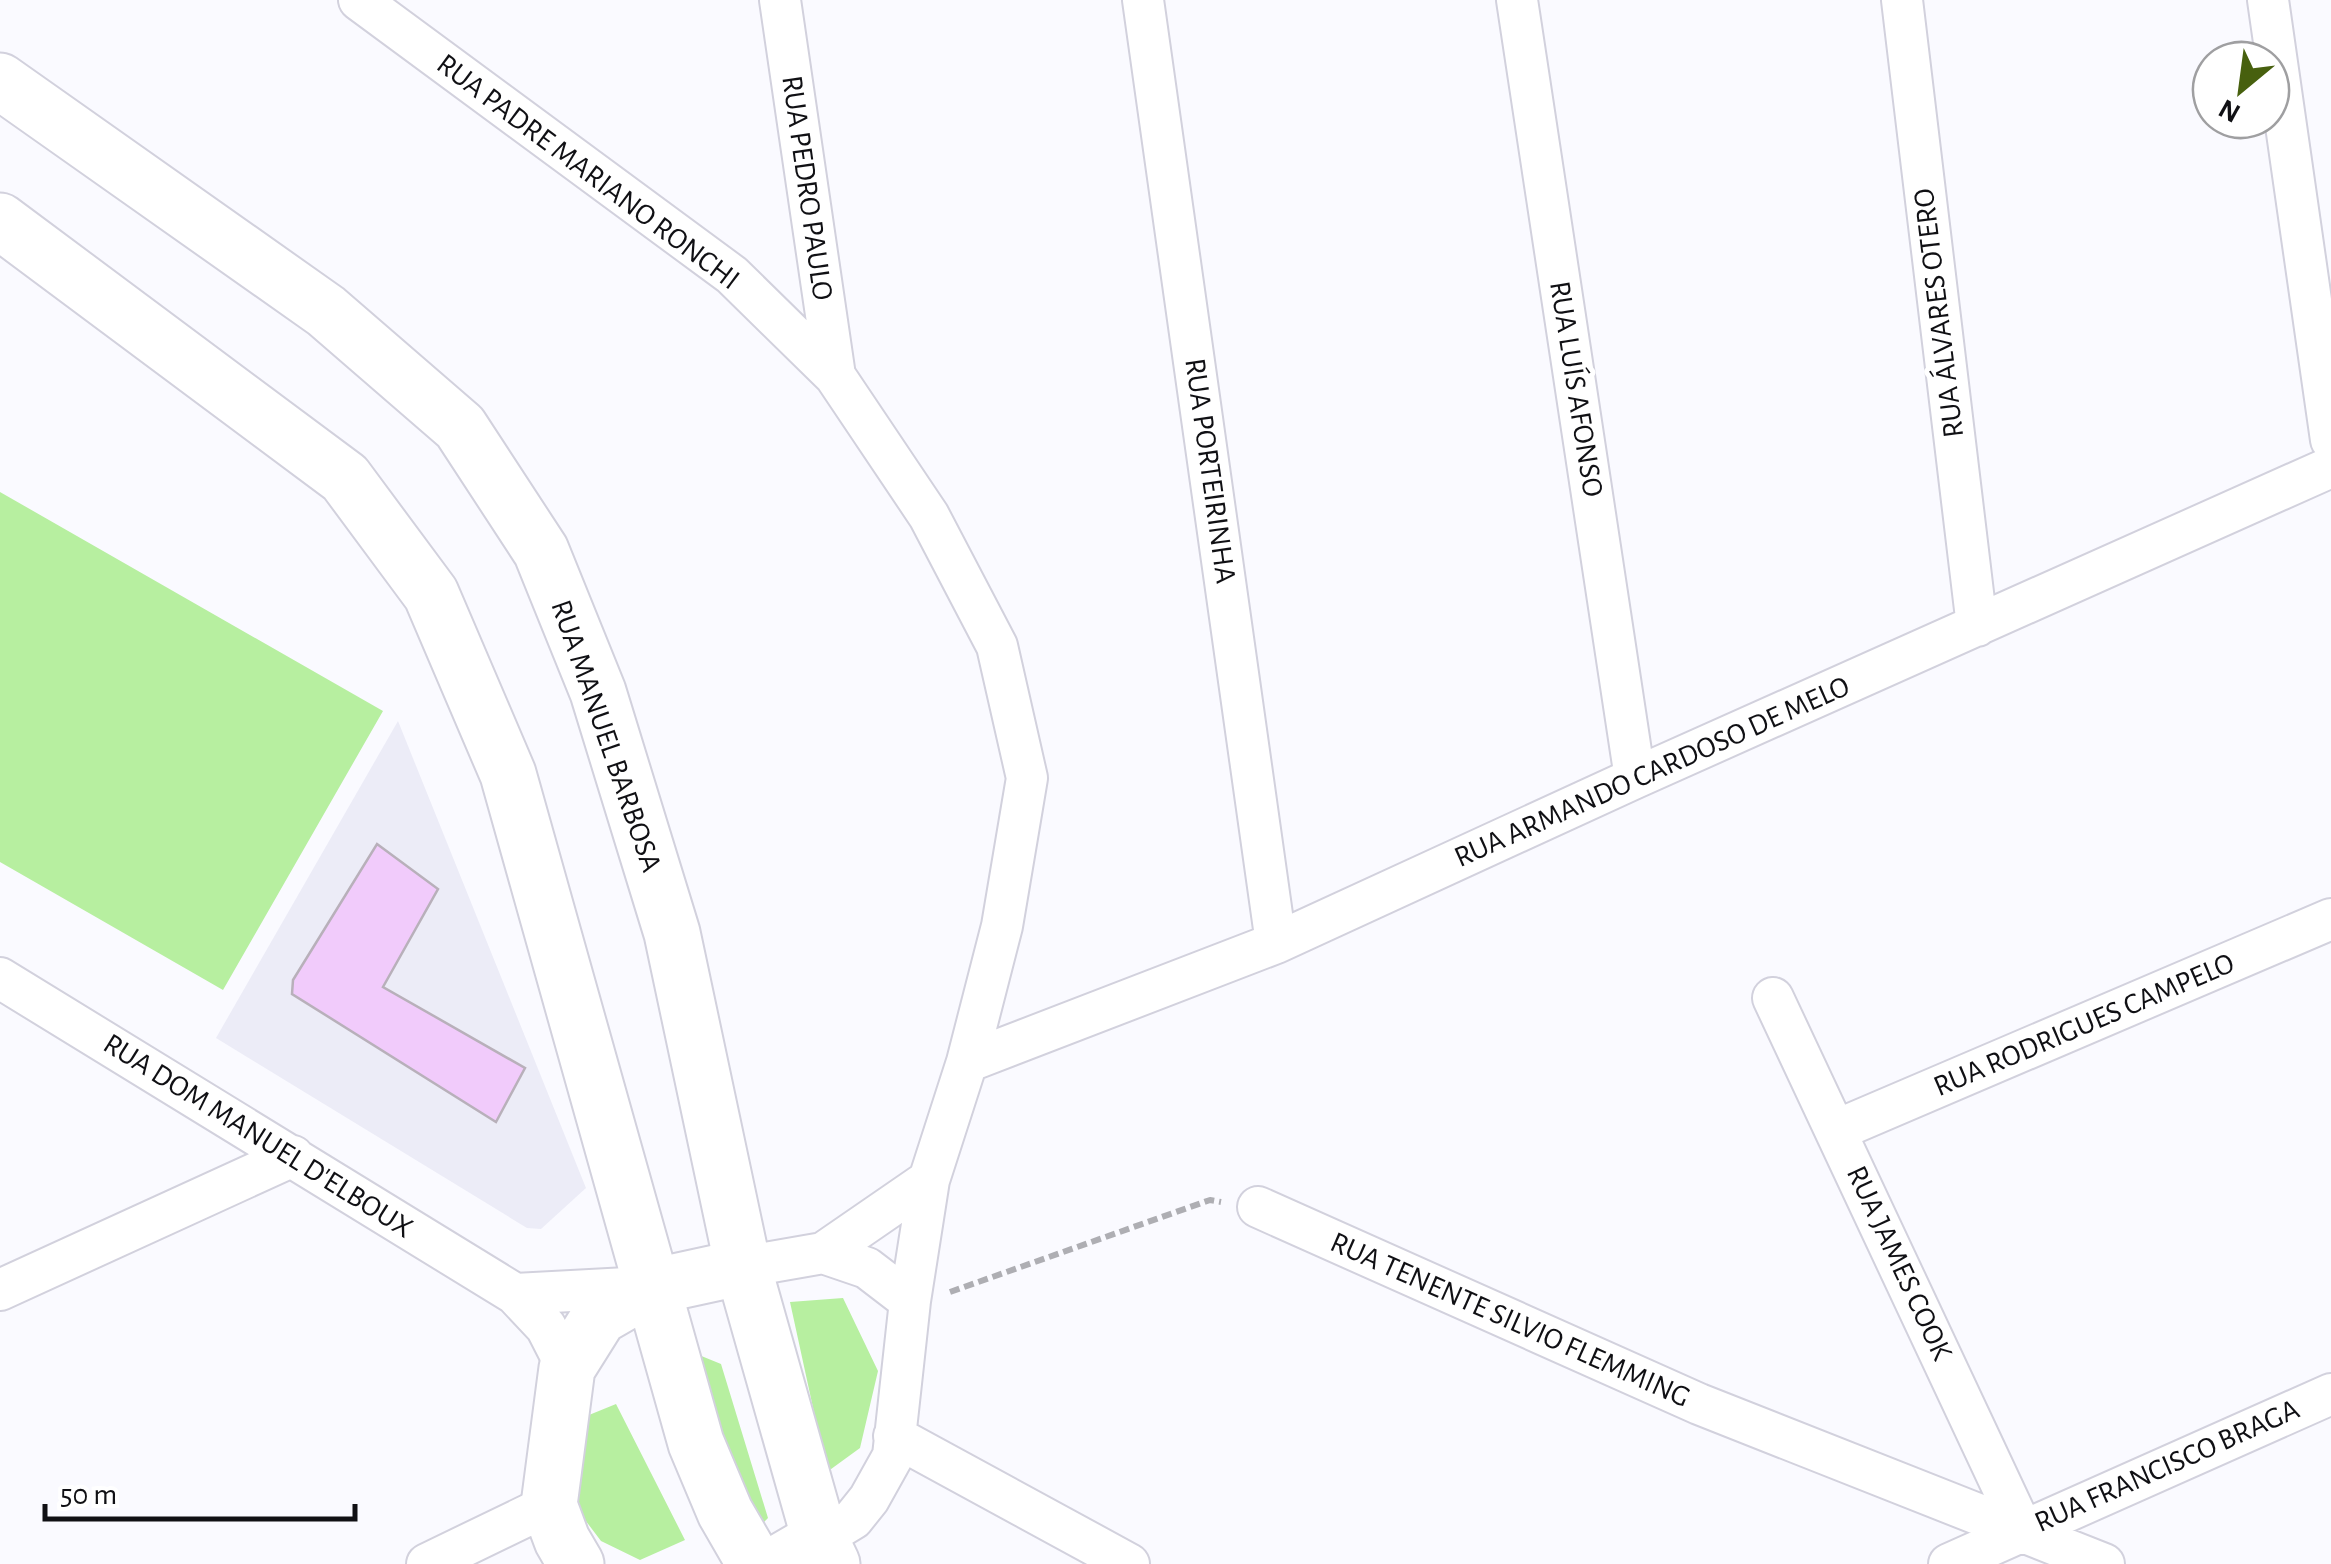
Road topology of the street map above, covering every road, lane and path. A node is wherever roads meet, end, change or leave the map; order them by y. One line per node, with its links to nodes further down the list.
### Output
1 (359, 0): 9 (street, RUA PADRE MARIANO RONCHI)
2 (780, 0): 9 (street, RUA PEDRO PAULO)
3 (1143, 0): 15 (street, RUA PORTEIRINHA)
4 (1517, 0): 13 (street, RUA LUÍS AFONSO)
5 (1902, 0): 12 (street, RUA ÁLVARES OTERO)
6 (2268, 0): 10 (street)
7 (0, 81): 24 (main road, RUA MANUEL BARBOSA)
8 (0, 220): 25 (main road)
9 (834, 376): 18 (street, RUA PADRE MARIANO RONCHI)
10 (2331, 440)
11 (2331, 467): 12 (street, RUA ARMANDO CARDOSO DE MELO)
12 (1977, 626): 13 (street, RUA ARMANDO CARDOSO DE MELO)
13 (1636, 778): 15 (street, RUA ARMANDO CARDOSO DE MELO)
14 (2331, 919): 19 (street, RUA RODRIGUES CAMPELO)
15 (1276, 942): 18 (street, RUA ARMANDO CARDOSO DE MELO)
16 (0, 978): 20 (street, RUA DOM MANUEL D'ELBOUX)
17 (1773, 998): 19 (street, RUA JAMES COOK)
18 (967, 1062): 21 (street, RUA PADRE MARIANO RONCHI)
19 (1837, 1130): 33 (street, RUA JAMES COOK)
20 (294, 1156): 26 (street); 27 (street, RUA DOM MANUEL D'ELBOUX)
21 (930, 1180): 23 (street); 28 (street, RUA PADRE MARIANO RONCHI)
22 (1258, 1208): 28 (path); 33 (street, RUA TENENTE SILVIO FLEMMING)
23 (823, 1253): 24 (street); 28 (street)
24 (743, 1267): 25 (main road); 34 (main road, RUA MANUEL BARBOSA)
25 (651, 1287): 27 (street); 29 (main road); 37 (main road)
26 (0, 1290)
27 (515, 1294): 29 (street, RUA DOM MANUEL D'ELBOUX)
28 (910, 1301): 31 (street, RUA PADRE MARIANO RONCHI)
29 (568, 1368): 32 (main road)
30 (2331, 1394): 33 (street, RUA FRANCISCO BRAGA)
31 (894, 1436): 34 (street, RUA PADRE MARIANO RONCHI); 38 (street)
32 (549, 1505): 35 (street); 36 (main road)
33 (2022, 1530): 39 (street, RUA FRANCISCO BRAGA); 40 (street, RUA TENENTE SILVIO FLEMMING)
34 (810, 1556)
35 (427, 1564)
36 (576, 1564)
37 (755, 1564)
38 (1129, 1564)
39 (1948, 1564)
40 (2104, 1564)

